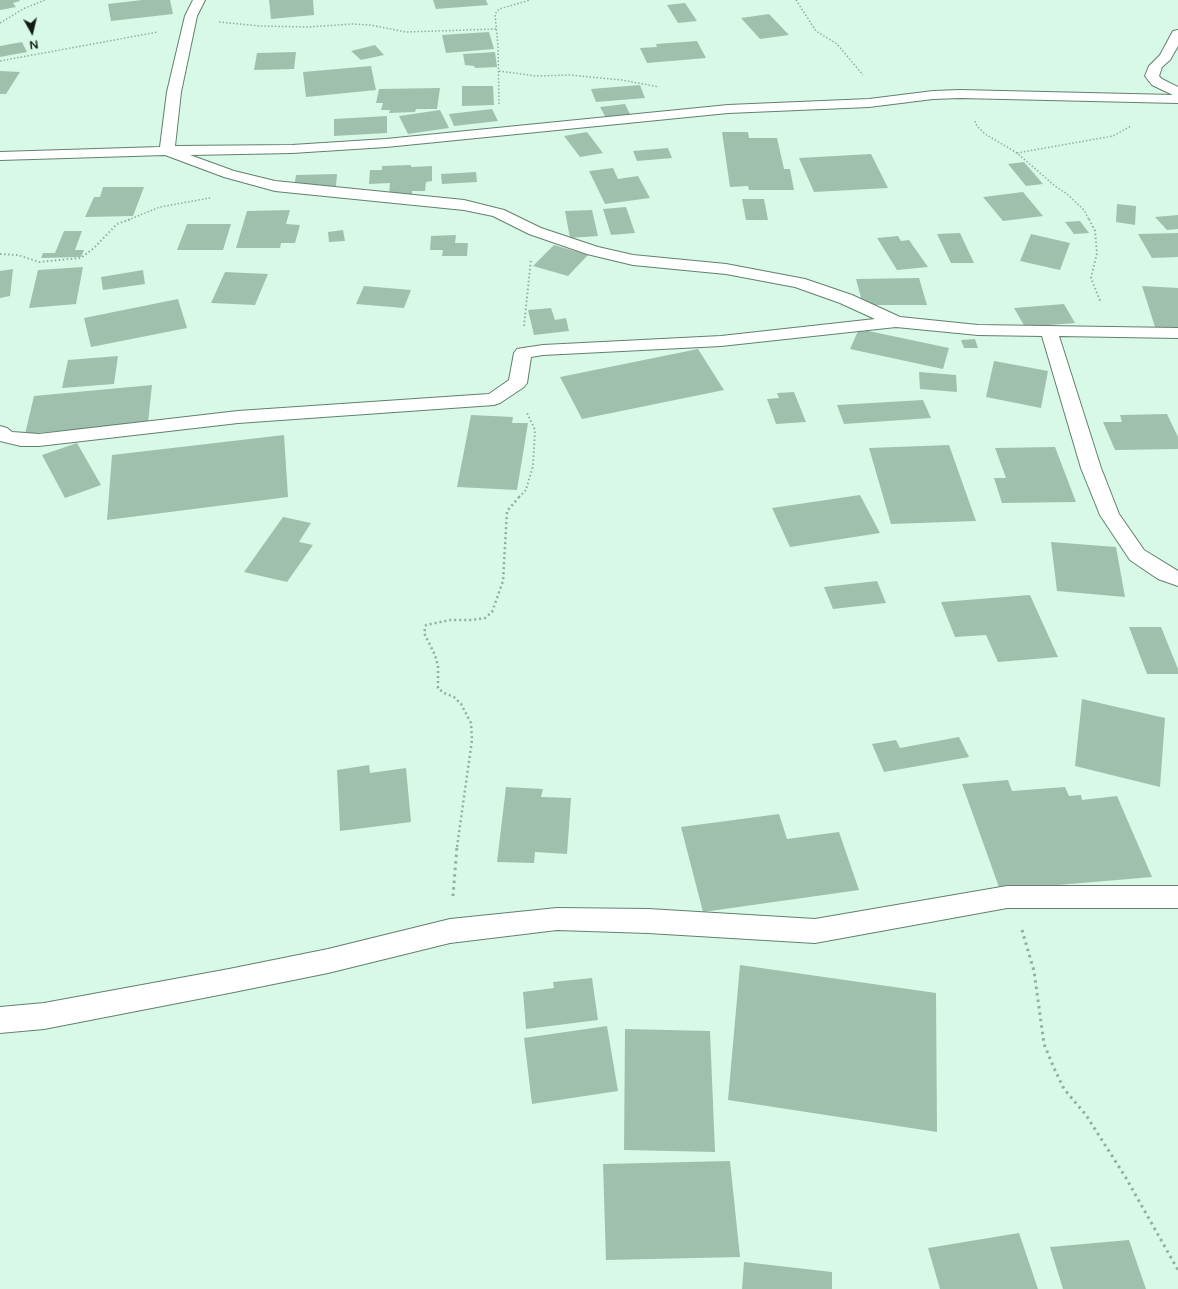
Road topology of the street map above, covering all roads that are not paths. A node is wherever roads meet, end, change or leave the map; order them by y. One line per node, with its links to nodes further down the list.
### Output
1 (199, 0): 5 (street)
2 (1178, 34): 3 (street)
3 (1178, 92)
4 (1178, 99): 5 (street)
5 (167, 151): 6 (street); 7 (street)
6 (0, 156)
7 (896, 322): 8 (street); 10 (street)
8 (1049, 331): 9 (street); 11 (street)
9 (1178, 334)
10 (0, 432)
11 (1178, 579)
12 (1178, 897): 13 (street)
13 (0, 1020)

